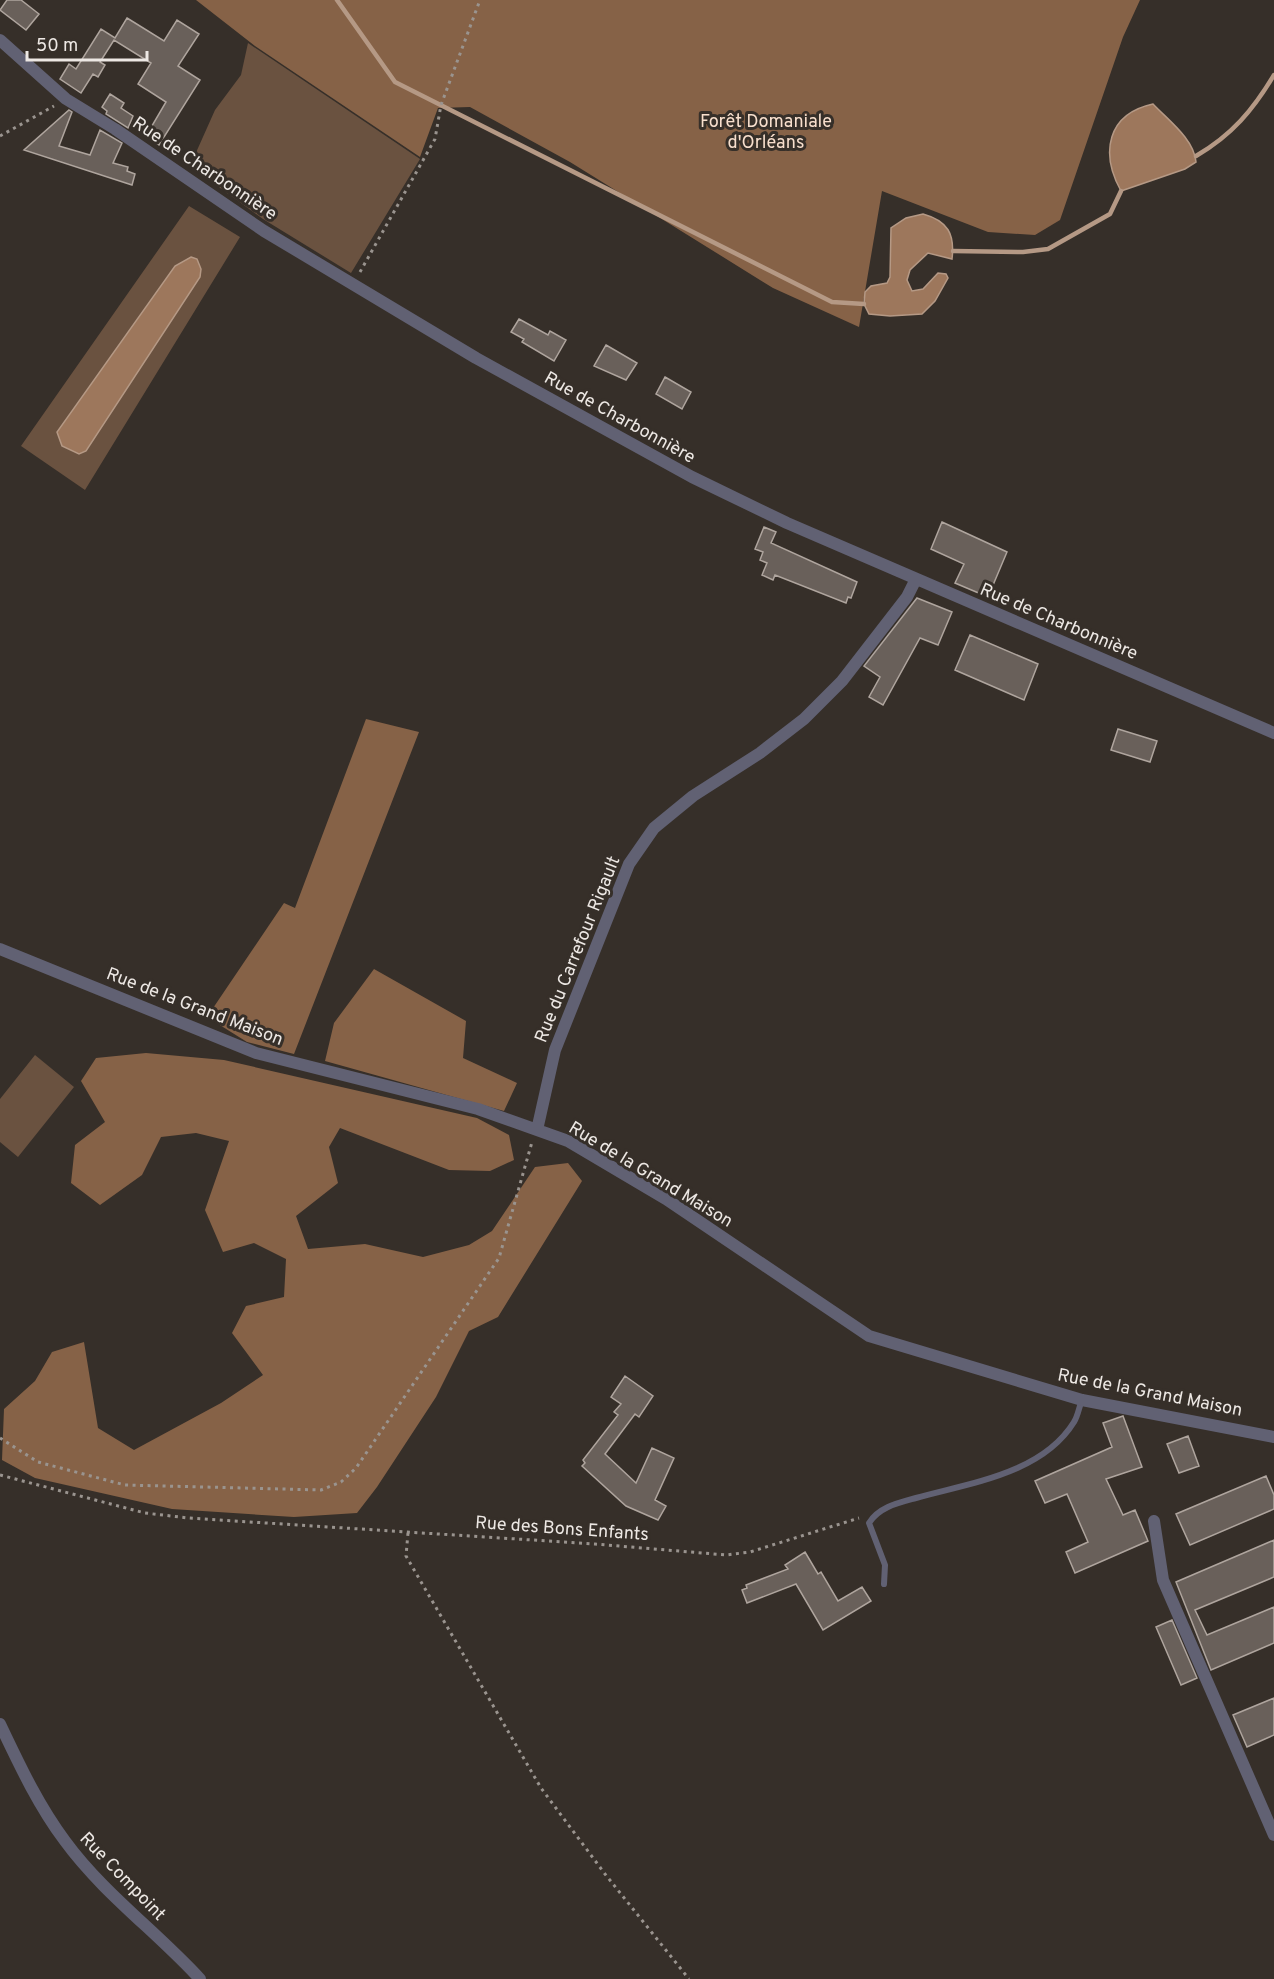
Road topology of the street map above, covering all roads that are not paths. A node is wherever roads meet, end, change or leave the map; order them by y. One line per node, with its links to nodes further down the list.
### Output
1 (0, 40): 2 (street, Rue de Charbonnière)
2 (916, 579): 3 (street, Rue de Charbonnière); 5 (street, Rue du Carrefour Rigault)
3 (1274, 733)
4 (0, 949): 5 (street, Rue de la Grand Maison)
5 (537, 1130): 6 (street, Rue de la Grand Maison)
6 (1082, 1400): 7 (street, Rue de la Grand Maison); 9 (lane)
7 (1274, 1437)
8 (1154, 1521): 11 (street)
9 (884, 1584)
10 (0, 1724): 12 (street, Rue Compoint)
11 (1274, 1835)
12 (200, 1979)

